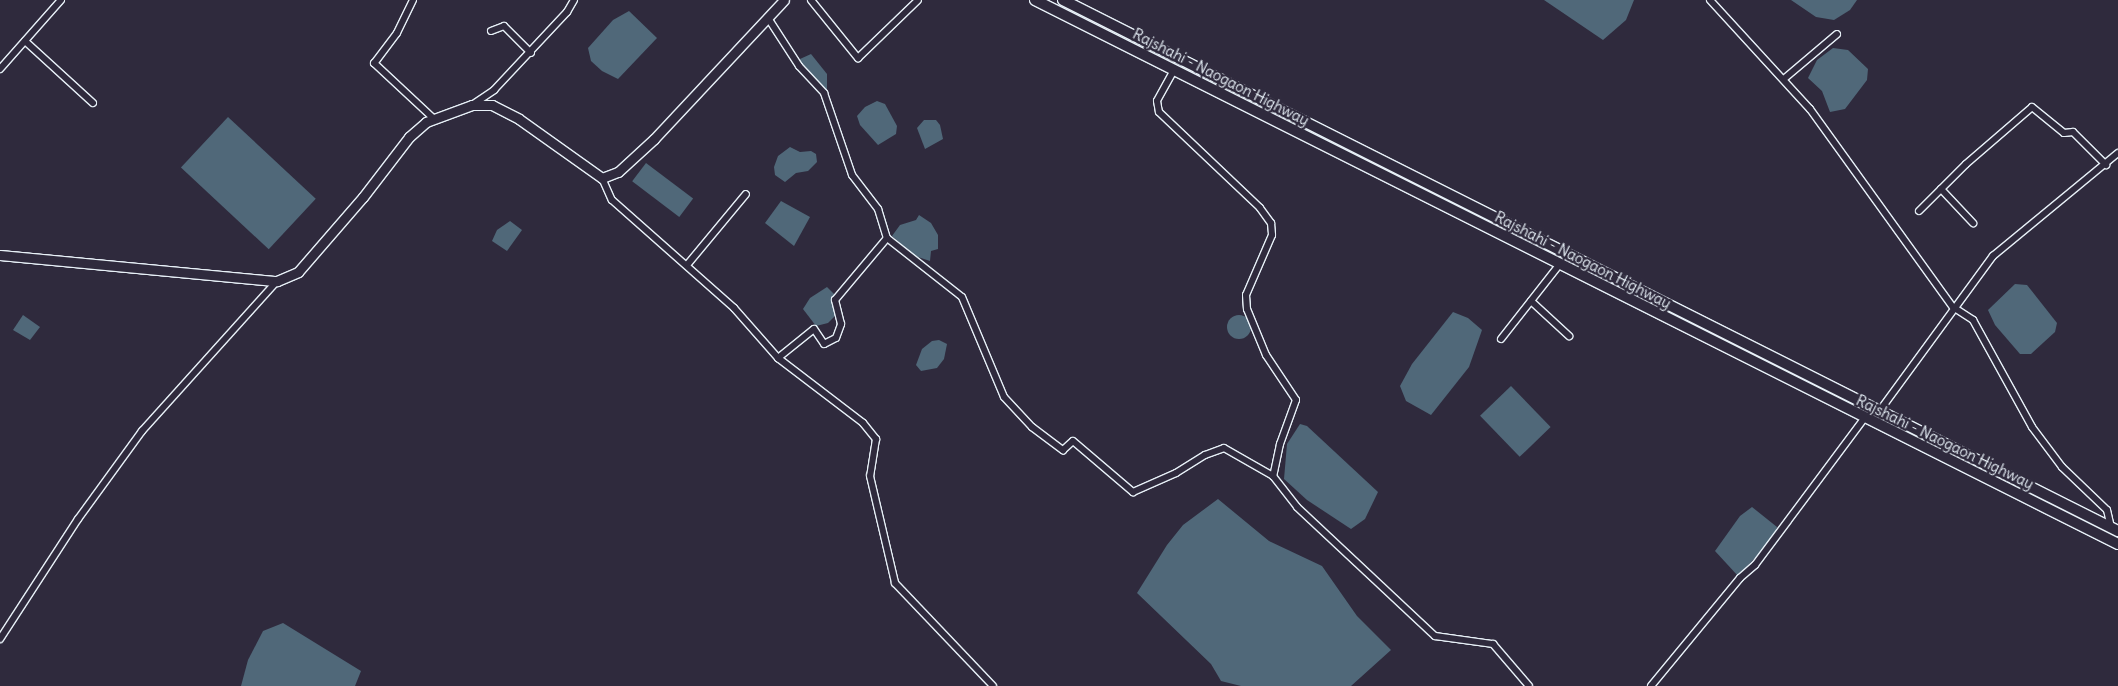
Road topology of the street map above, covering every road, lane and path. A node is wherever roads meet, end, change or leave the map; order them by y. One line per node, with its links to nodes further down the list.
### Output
1 (61, 0): 13 (street)
2 (413, 0): 20 (street)
3 (574, 0): 14 (street)
4 (784, 0): 10 (main road)
5 (811, 0): 6 (street)
6 (918, 0)
7 (1035, 0): 16 (main road, Rajshahi - Naogaon Highway)
8 (1062, 0): 38 (main road, Rajshahi - Naogaon Highway)
9 (1710, 0): 17 (street)
10 (768, 18): 23 (main road); 28 (street)
11 (492, 31): 14 (street)
12 (1836, 34): 17 (street)
13 (25, 42): 15 (street); 18 (street)
14 (531, 53): 19 (street)
15 (0, 69)
16 (1174, 70): 31 (main road, Rajshahi - Naogaon Highway); 44 (street)
17 (1785, 78): 34 (street)
18 (93, 103)
19 (472, 104): 20 (main road); 23 (main road)
20 (434, 119): 32 (main road)
21 (2118, 154): 22 (street)
22 (2106, 165): 24 (street); 34 (street)
23 (602, 178): 30 (street)
24 (1941, 189): 26 (street); 27 (street)
25 (746, 194): 30 (street)
26 (1920, 211)
27 (1973, 223)
28 (888, 238): 37 (street); 44 (street)
29 (0, 255): 32 (main road)
30 (687, 265): 37 (street)
31 (1559, 265): 33 (street); 39 (main road, Rajshahi - Naogaon Highway)
32 (277, 281): 47 (street)
33 (1531, 301): 35 (street); 36 (street)
34 (1952, 307): 40 (street); 45 (street)
35 (1569, 336)
36 (1501, 339)
37 (778, 358): 48 (street)
38 (1807, 377): 39 (main road); 40 (main road, Rajshahi - Naogaon Highway)
39 (1802, 387): 41 (main road, Rajshahi - Naogaon Highway)
40 (1878, 413): 42 (main road, Rajshahi - Naogaon Highway)
41 (1864, 419): 43 (main road, Rajshahi - Naogaon Highway); 50 (street)
42 (1950, 448): 43 (main road); 45 (main road, Rajshahi - Naogaon Highway)
43 (1945, 459): 46 (main road, Rajshahi - Naogaon Highway)
44 (1273, 476): 49 (street)
45 (2114, 529)
46 (2118, 544)
47 (0, 639)
48 (993, 686)
49 (1529, 686)
50 (1651, 686)

